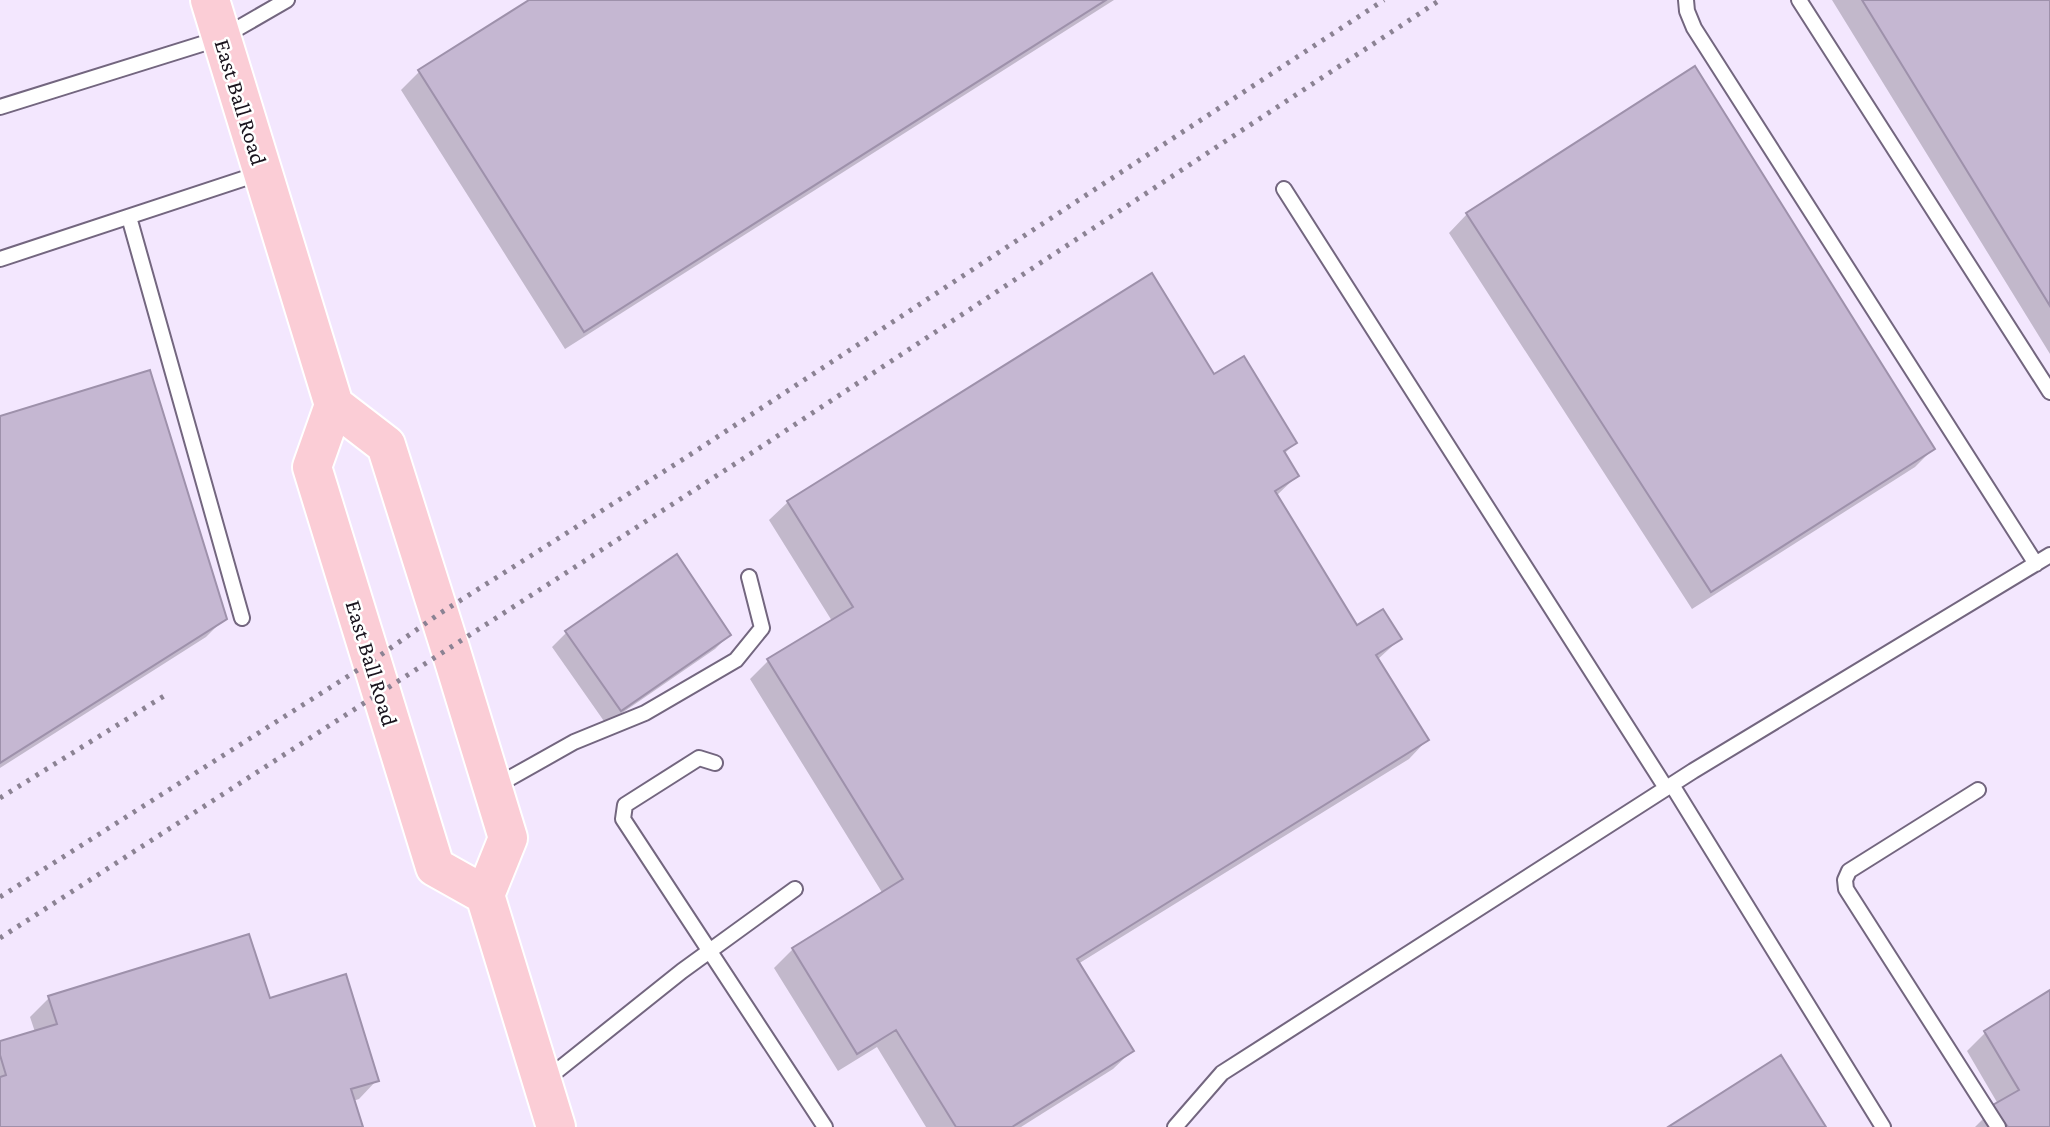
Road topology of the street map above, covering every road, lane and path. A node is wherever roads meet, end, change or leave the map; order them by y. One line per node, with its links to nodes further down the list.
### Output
1 (210, 0): 5 (main road, East Ball Road)
2 (286, 0): 5 (lane)
3 (1686, 0): 14 (lane)
4 (1799, 0): 11 (lane)
5 (221, 38): 6 (lane); 7 (main road, East Ball Road)
6 (0, 107)
7 (263, 173): 9 (lane); 12 (main road, East Ball Road)
8 (1284, 189): 18 (lane)
9 (129, 218): 10 (lane); 16 (lane)
10 (0, 259)
11 (2050, 392)
12 (334, 405): 19 (main road); 22 (main road, East Ball Road)
13 (2050, 555): 14 (lane)
14 (2036, 564): 18 (lane)
15 (750, 577): 19 (lane)
16 (242, 618)
17 (715, 763): 23 (lane)
18 (1669, 786): 27 (lane); 28 (lane)
19 (492, 788): 22 (main road)
20 (1978, 790): 29 (lane)
21 (795, 889): 23 (lane)
22 (485, 895): 24 (main road)
23 (709, 951): 24 (lane); 26 (lane)
24 (542, 1083): 25 (main road)
25 (555, 1127)
26 (825, 1127)
27 (1175, 1127)
28 (1883, 1127)
29 (1998, 1127)

